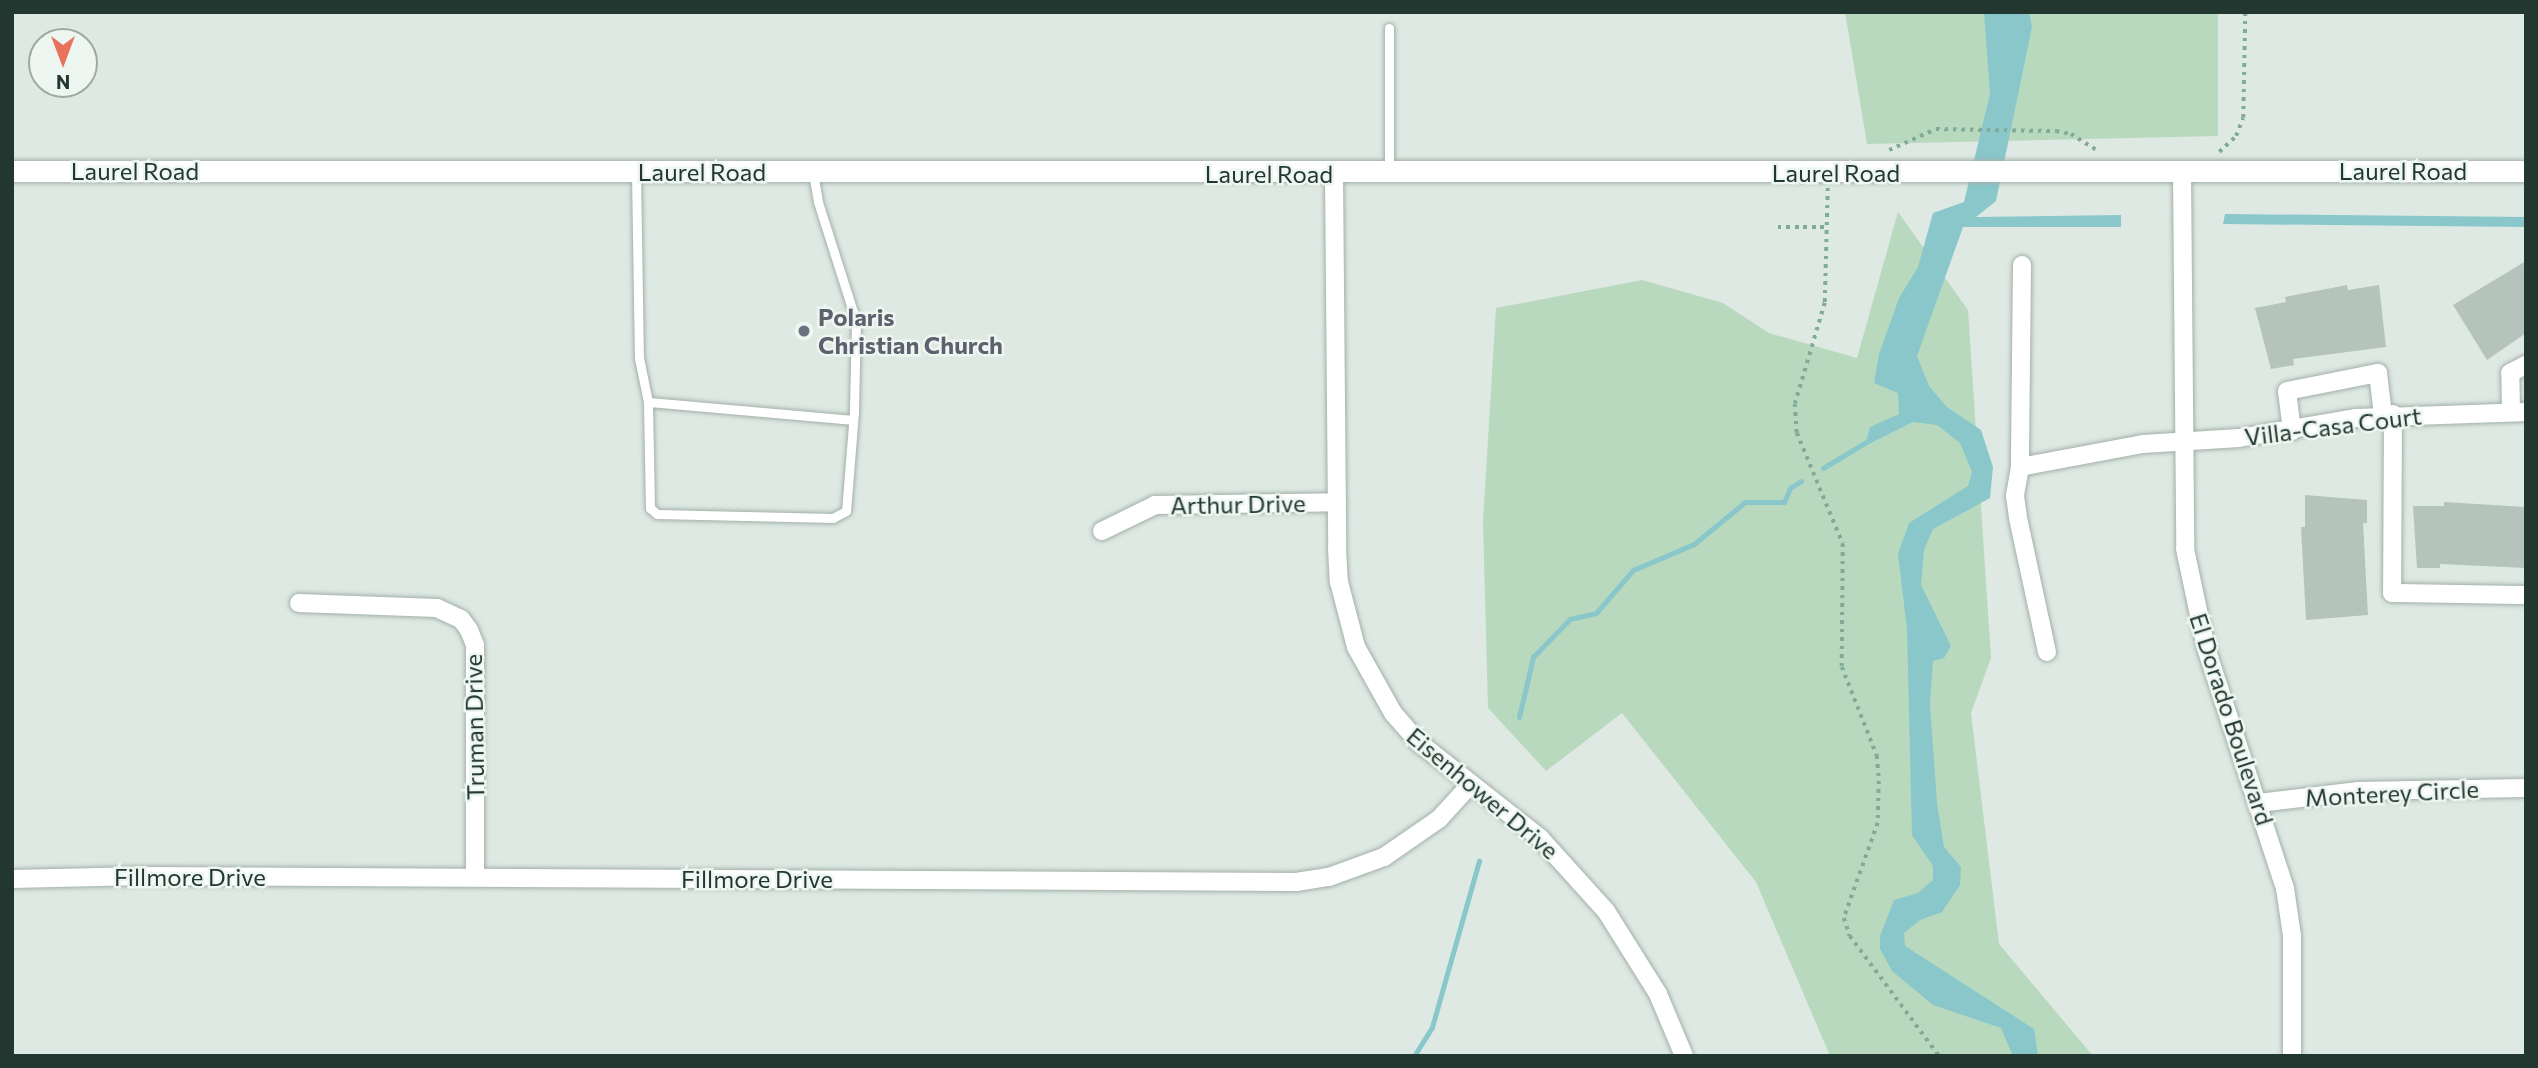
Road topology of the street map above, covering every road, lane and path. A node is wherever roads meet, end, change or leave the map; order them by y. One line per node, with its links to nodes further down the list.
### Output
1 (2245, 12): 5 (path)
2 (1390, 28): 12 (lane)
3 (1885, 152): 4 (path)
4 (2103, 152)
5 (2209, 157)
6 (2526, 170): 8 (street, Laurel Road)
7 (12, 171): 9 (street, Laurel Road)
8 (2182, 171): 13 (street, Laurel Road); 23 (street, El Dorado Boulevard)
9 (636, 172): 10 (street, Laurel Road); 18 (lane)
10 (813, 173): 11 (street, Laurel Road); 21 (lane)
11 (1334, 174): 12 (street, Laurel Road); 25 (street, Eisenhower Drive)
12 (1388, 174): 13 (street, Laurel Road)
13 (1828, 174): 15 (path)
14 (1778, 226): 15 (path)
15 (1828, 226): 36 (path)
16 (2022, 265): 24 (street)
17 (2526, 365): 19 (street)
18 (648, 402): 21 (lane); 21 (lane)
19 (2518, 412): 20 (street, Villa-Casa Court)
20 (2388, 415): 22 (street, Villa-Casa Court); 22 (street); 27 (street)
21 (852, 420)
22 (2292, 431): 23 (street, Villa-Casa Court)
23 (2182, 441): 24 (street, Villa-Casa Court); 32 (street, El Dorado Boulevard)
24 (2020, 467): 29 (street)
25 (1337, 502): 26 (street, Arthur Drive); 30 (street, Eisenhower Drive)
26 (1102, 531)
27 (2526, 595)
28 (299, 603): 33 (street, Truman Drive)
29 (2047, 652)
30 (1471, 783): 33 (street, Fillmore Drive); 35 (street, Eisenhower Drive)
31 (2526, 788): 32 (street, Monterey Circle)
32 (2259, 803): 37 (street, El Dorado Boulevard)
33 (475, 877): 34 (street, Fillmore Drive)
34 (12, 879)
35 (1684, 1056)
36 (1939, 1056)
37 (2292, 1056)

